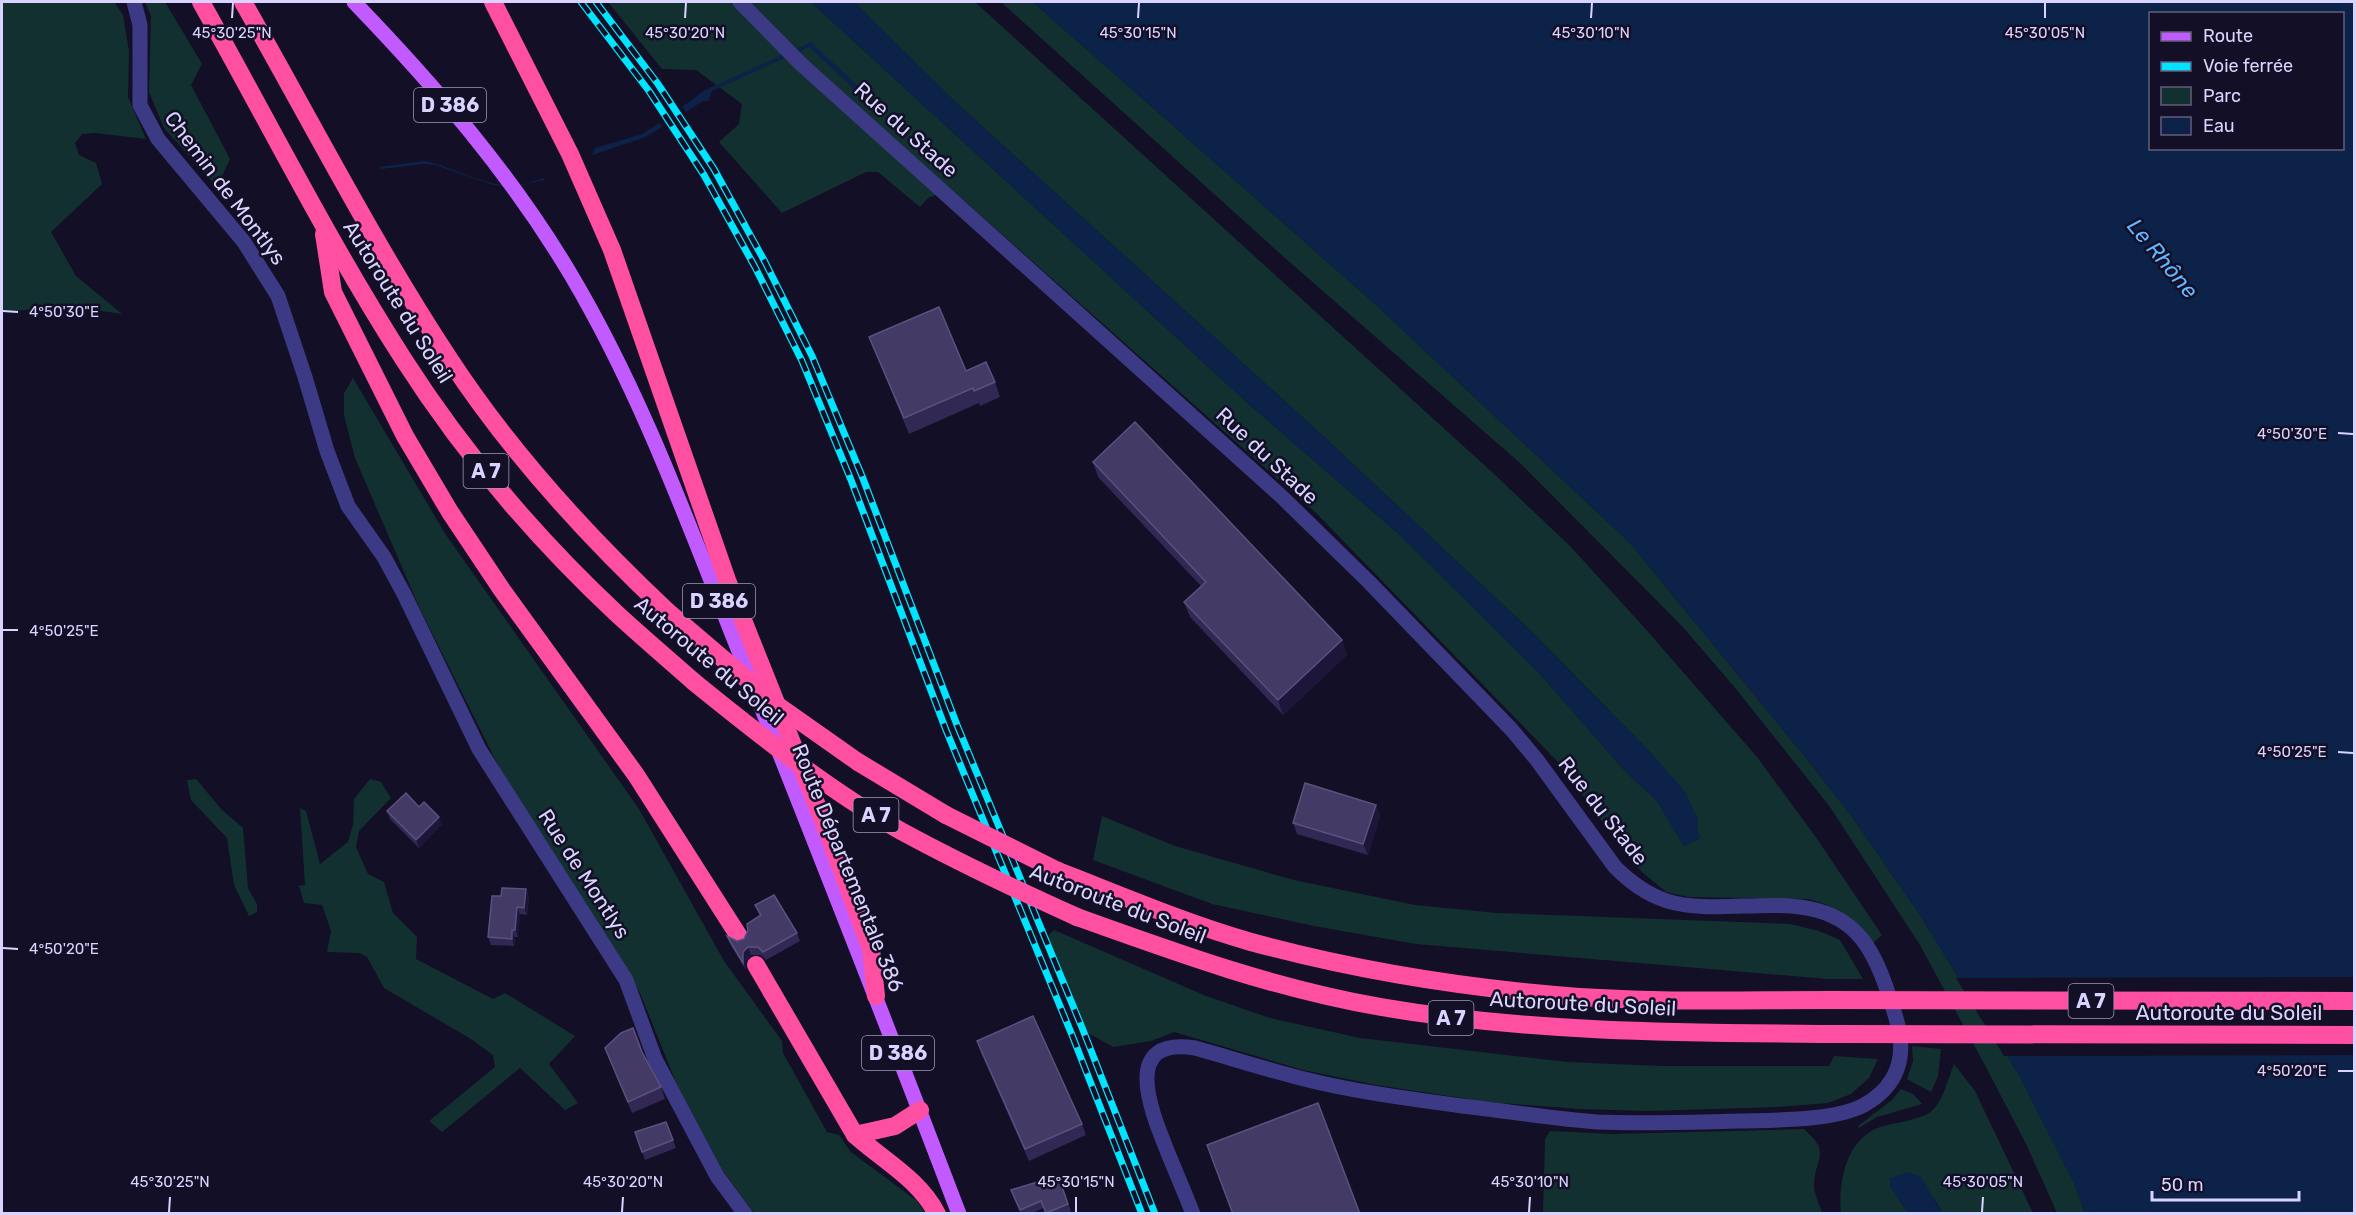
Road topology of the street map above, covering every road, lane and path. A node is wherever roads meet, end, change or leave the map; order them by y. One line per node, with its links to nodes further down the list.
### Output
1 (134, 2): 8 (street, Chemin de Montlys)
2 (201, 2): 7 (highway, Autoroute du Soleil / A 7)
3 (243, 2): 12 (highway, Autoroute du Soleil / A 7, bridge)
4 (354, 2): 11 (main road, Route Départementale 386 / D 386)
5 (493, 2): 11 (highway)
6 (740, 2): 19 (street, Rue du Stade)
7 (323, 223): 9 (highway); 13 (highway, Autoroute du Soleil / A 7, bridge)
8 (384, 557): 16 (street, Rue de Montlys)
9 (740, 938)
10 (756, 966): 15 (highway)
11 (876, 996): 14 (main road, Route Départementale 386 / D 386)
12 (2355, 1001)
13 (2355, 1035)
14 (920, 1110): 15 (highway); 18 (main road, Route Départementale 386 / D 386)
15 (855, 1135): 17 (highway)
16 (746, 1214)
17 (937, 1214)
18 (959, 1214)
19 (1193, 1214)

